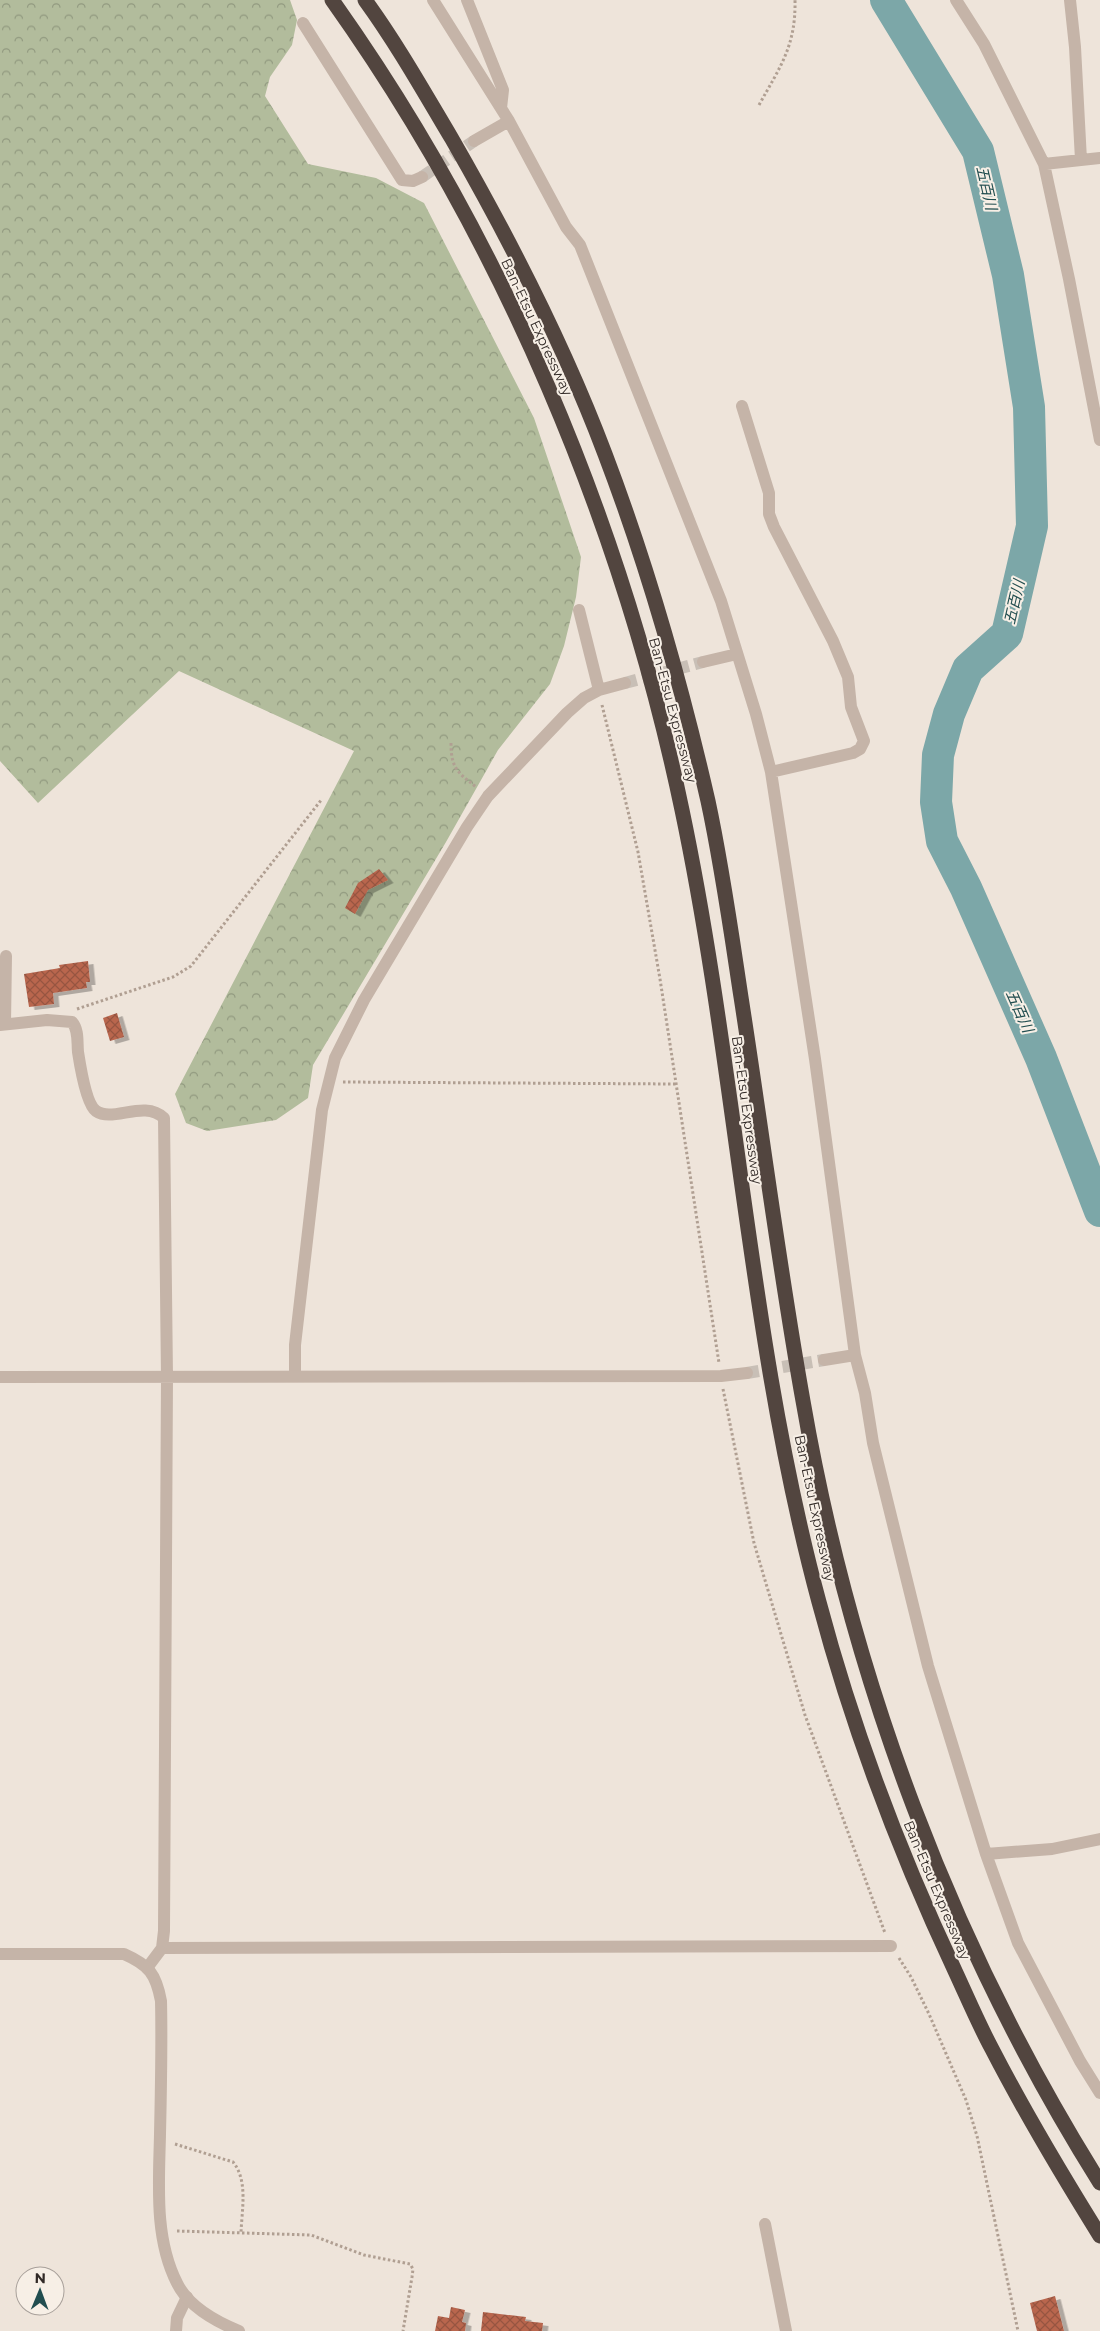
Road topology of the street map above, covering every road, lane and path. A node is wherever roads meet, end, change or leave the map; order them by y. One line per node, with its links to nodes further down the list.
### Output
1 (332, 0): 52 (highway, Ban-Etsu Expressway)
2 (365, 0): 48 (highway, Ban-Etsu Expressway)
3 (433, 0): 10 (street)
4 (467, 0): 10 (street)
5 (795, 0): 9 (path)
6 (956, 0): 15 (street)
7 (1070, 0): 14 (street)
8 (303, 23): 16 (street)
9 (759, 105)
10 (501, 108): 11 (street)
11 (509, 121): 12 (street); 20 (street)
12 (474, 141)
13 (1100, 158): 14 (street)
14 (1080, 160): 15 (street)
15 (1044, 164): 18 (street)
16 (422, 176)
17 (742, 406): 25 (street)
18 (1100, 440)
19 (579, 610): 23 (street)
20 (737, 654): 21 (street); 25 (street)
21 (703, 662)
22 (625, 683): 23 (street)
23 (599, 690): 26 (street); 32 (path)
24 (451, 743): 26 (path)
25 (771, 772): 33 (street)
26 (488, 796): 31 (street)
27 (322, 799): 29 (path)
28 (6, 956): 30 (street)
29 (67, 1021): 30 (street); 39 (street)
30 (3, 1025)
31 (328, 1082): 32 (path); 36 (street)
32 (676, 1084): 37 (path)
33 (855, 1355): 34 (street); 41 (street)
34 (824, 1360)
35 (747, 1373): 37 (street)
36 (295, 1376): 37 (street); 39 (street)
37 (721, 1376): 42 (path)
38 (0, 1377): 39 (street)
39 (167, 1377): 43 (street)
40 (1100, 1839): 41 (street)
41 (986, 1854): 46 (street)
42 (891, 1946): 43 (street); 58 (path)
43 (162, 1948): 45 (street)
44 (0, 1954): 45 (street)
45 (147, 1968): 47 (street)
46 (1100, 2093)
47 (160, 2140): 50 (street); 51 (path)
48 (1100, 2183)
49 (765, 2224): 57 (street)
50 (161, 2230): 51 (path); 53 (street)
51 (241, 2232): 56 (path)
52 (1100, 2236)
53 (187, 2297): 54 (street); 55 (street)
54 (176, 2331)
55 (239, 2331)
56 (403, 2331)
57 (786, 2331)
58 (1018, 2331)

